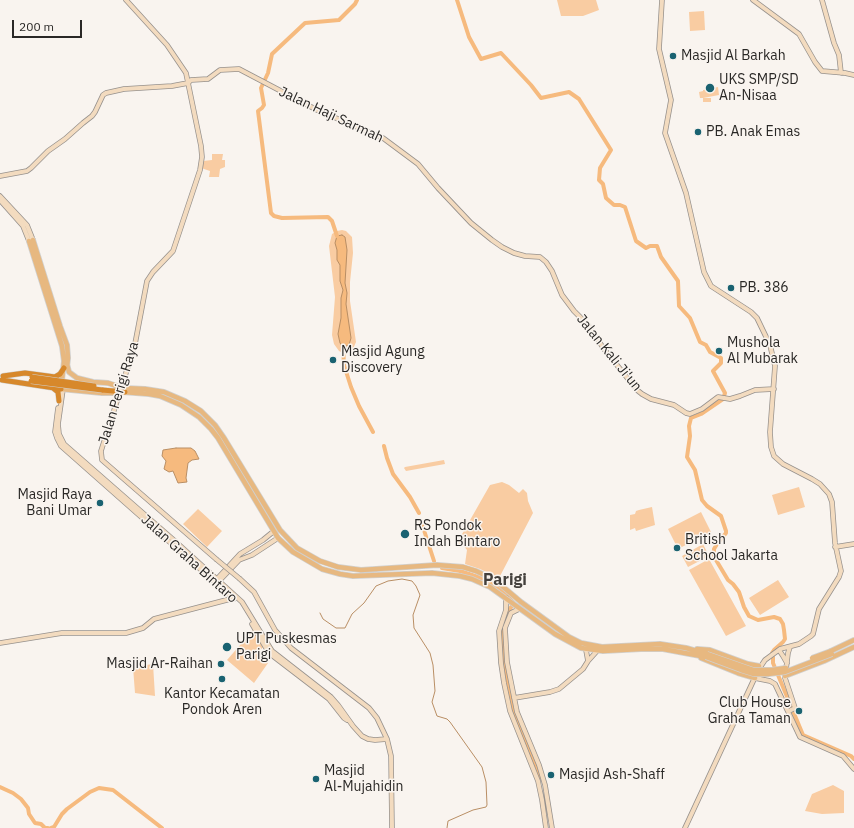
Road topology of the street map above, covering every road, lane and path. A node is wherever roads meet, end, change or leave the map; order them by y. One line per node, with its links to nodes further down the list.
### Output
1 (126, 0): 7 (main road, Jalan Perigi Raya)
2 (662, 0): 19 (main road)
3 (753, 0): 5 (main road)
4 (822, 0): 5 (main road)
5 (841, 73): 6 (main road)
6 (854, 75)
7 (188, 83): 8 (main road, Jalan Haji Sarmah); 11 (main road, Jalan Haji Sarmah); 57 (main road, Jalan Perigi Raya, bridge)
8 (0, 176)
9 (0, 196): 12 (main road)
10 (0, 200): 12 (main road)
11 (492, 240): 19 (main road, Jalan Kali Ji'un)
12 (31, 241): 13 (main road)
13 (65, 366): 14 (highway); 15 (main road); 16 (main road)
14 (1, 378): 17 (highway); 20 (highway, bridge)
15 (63, 379): 16 (main road); 18 (main road)
16 (93, 382): 20 (main road)
17 (52, 387): 18 (highway); 21 (highway)
18 (62, 389): 20 (main road); 21 (main road); 22 (main road)
19 (774, 389): 26 (main road)
20 (124, 390): 23 (main road); 28 (main road)
21 (59, 401): 22 (main road)
22 (57, 432): 31 (main road, Jalan Graha Bintaro)
23 (274, 531): 24 (main road); 31 (main road)
24 (278, 538): 30 (main road); 31 (main road)
25 (854, 544): 26 (main road)
26 (835, 547): 42 (main road)
27 (442, 565): 28 (main road); 29 (main road); 36 (main road)
28 (345, 569): 30 (main road)
29 (442, 573): 30 (main road); 33 (main road)
30 (344, 574)
31 (217, 581): 32 (main road, Jalan Graha Bintaro)
32 (234, 597): 41 (main road); 57 (main road, Jalan Graha Bintaro)
33 (508, 600): 34 (main road); 35 (main road)
34 (517, 608): 35 (main road); 38 (main road)
35 (508, 611): 50 (main road)
36 (553, 625): 37 (main road); 38 (main road)
37 (558, 629): 39 (main road); 47 (main road)
38 (549, 630): 39 (main road)
39 (555, 634): 44 (main road)
40 (854, 640): 48 (main road)
41 (0, 643)
42 (790, 647): 45 (main road); 51 (main road)
43 (854, 647): 48 (main road); 53 (main road)
44 (586, 650): 46 (main road); 49 (main road)
45 (779, 650): 51 (main road); 52 (main road)
46 (597, 651): 47 (main road); 49 (main road)
47 (694, 652): 48 (main road, bridge); 52 (main road); 54 (main road)
48 (832, 653)
49 (588, 661): 55 (main road)
50 (504, 662): 55 (main road); 60 (main road)
51 (787, 664): 53 (main road)
52 (760, 666): 54 (main road)
53 (785, 676): 56 (main road)
54 (755, 678): 56 (main road); 62 (main road)
55 (514, 698): 61 (main road)
56 (789, 711): 58 (main road)
57 (388, 741): 59 (main road)
58 (854, 769)
59 (392, 828)
60 (546, 828)
61 (552, 828)
62 (684, 828)

